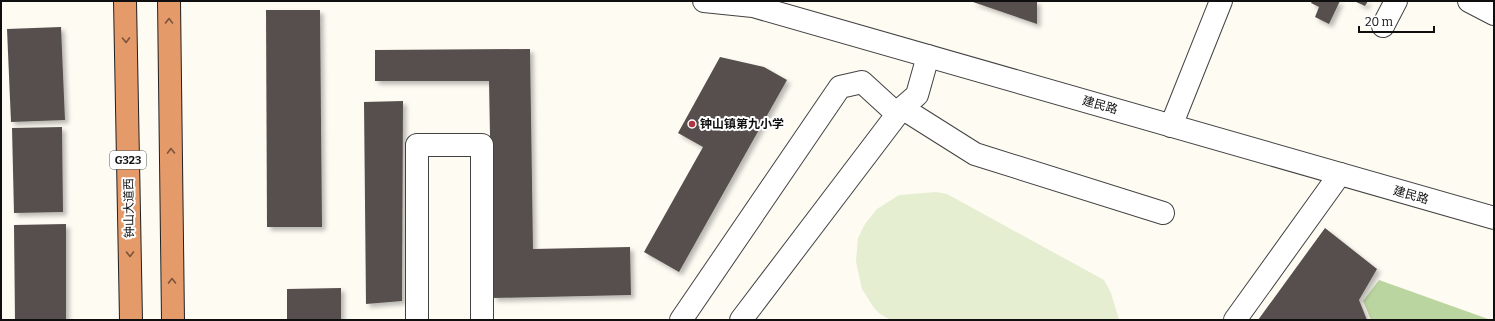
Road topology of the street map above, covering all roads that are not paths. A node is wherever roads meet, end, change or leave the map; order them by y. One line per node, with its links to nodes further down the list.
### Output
1 (125, 1): 15 (highway, 钟山大道西 / G323, one-way to 15)
2 (169, 1): 16 (highway, one-way to 2)
3 (704, 1): 9 (street, 建民路)
4 (1221, 1): 11 (street)
5 (1396, 1): 8 (street)
6 (1469, 1): 7 (street)
7 (1494, 14)
8 (1384, 26)
9 (928, 56): 10 (street); 11 (street, 建民路)
10 (900, 111): 13 (street); 19 (street); 20 (street)
11 (1171, 126): 12 (street, 建民路)
12 (1340, 174): 14 (street, 建民路); 21 (street)
13 (1163, 213)
14 (1494, 218)
15 (131, 320)
16 (173, 320)
17 (417, 320): 18 (street)
18 (482, 320)
19 (681, 320)
20 (741, 320)
21 (1235, 320)

